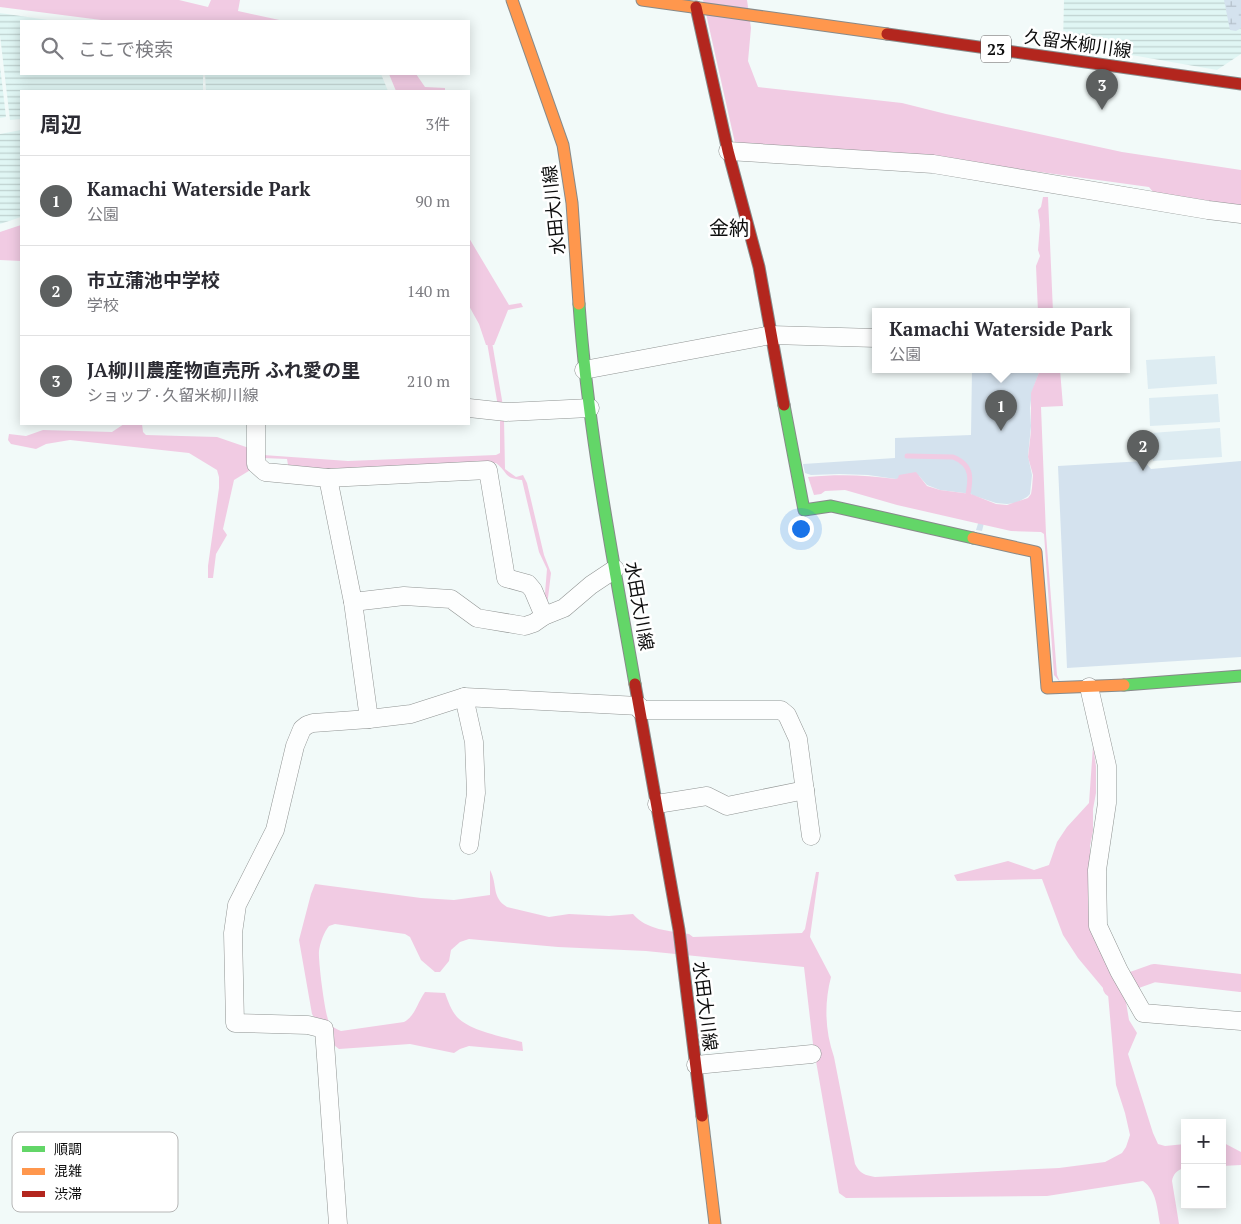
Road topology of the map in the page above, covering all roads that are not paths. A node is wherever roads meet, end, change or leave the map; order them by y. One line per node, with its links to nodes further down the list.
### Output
1 (512, 0): 10 (main road, 水田大川線)
2 (642, 0): 3 (main road, 久留米柳川線 / 23)
3 (699, 7): 4 (main road, 久留米柳川線 / 23); 6 (main road)
4 (757, 10): 5 (main road, 久留米柳川線 / 23)
5 (1241, 84)
6 (728, 150): 7 (street); 8 (main road)
7 (1241, 214)
8 (771, 336): 9 (street); 10 (street); 19 (main road)
9 (872, 338)
10 (584, 370): 12 (main road, 水田大川線)
11 (470, 408): 12 (street)
12 (590, 408): 15 (main road, 水田大川線)
13 (256, 425): 14 (street)
14 (328, 478): 16 (street); 17 (street)
15 (615, 569): 17 (street); 21 (main road, 水田大川線)
16 (354, 602): 17 (street); 22 (street)
17 (544, 616)
18 (1241, 676): 19 (main road)
19 (1089, 688): 27 (street)
20 (464, 697): 21 (street); 22 (street); 26 (street)
21 (640, 708): 23 (street); 24 (main road, 水田大川線)
22 (369, 719): 30 (street)
23 (805, 790): 24 (street); 25 (street)
24 (657, 804): 29 (main road, 水田大川線)
25 (811, 836)
26 (469, 844)
27 (1241, 1021)
28 (812, 1054): 29 (street)
29 (696, 1065): 31 (main road, 水田大川線)
30 (338, 1224)
31 (715, 1224)

